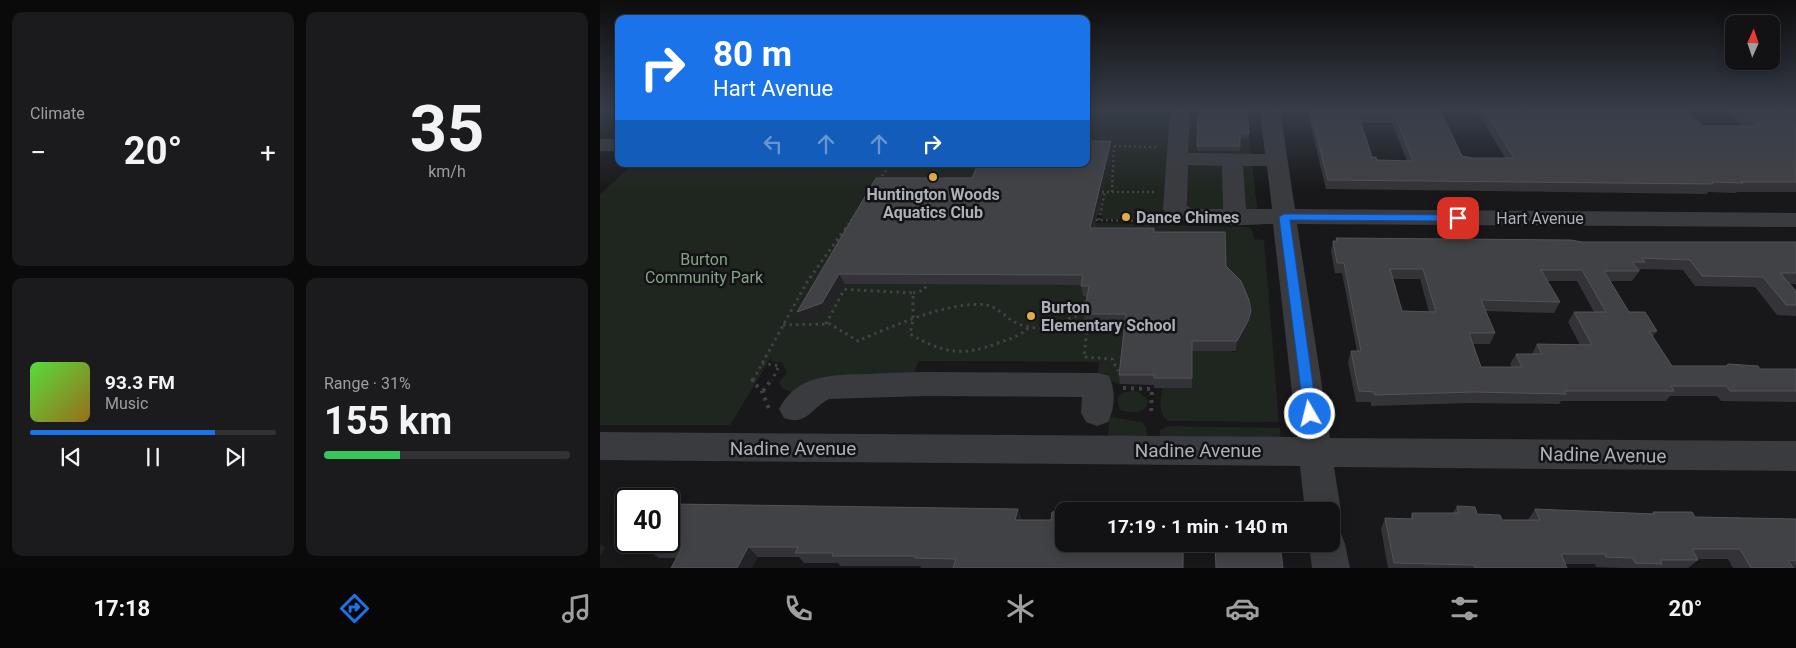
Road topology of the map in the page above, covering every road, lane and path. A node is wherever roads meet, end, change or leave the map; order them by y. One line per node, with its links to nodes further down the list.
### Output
1 (1178, 137): 10 (street)
2 (1274, 137): 12 (street)
3 (1109, 141): 7 (path)
4 (600, 145): 5 (street)
5 (615, 145)
6 (1101, 146): 7 (path)
7 (1108, 146): 8 (path)
8 (1114, 146): 9 (path); 15 (path)
9 (1156, 147)
10 (1177, 159): 11 (street); 18 (street)
11 (1232, 159): 12 (street); 18 (street)
12 (1277, 160): 19 (street)
13 (888, 168): 14 (path)
14 (877, 183)
15 (1112, 192): 16 (path); 21 (path)
16 (1158, 192)
17 (856, 213): 23 (path)
18 (1235, 216): 19 (street)
19 (1284, 217): 22 (street, Hart Avenue); 48 (street)
20 (1090, 220): 21 (path)
21 (1099, 220): 25 (path)
22 (1796, 220)
23 (844, 230): 24 (path); 26 (path)
24 (854, 230)
25 (1157, 233)
26 (822, 259): 27 (path); 30 (path)
27 (833, 259)
28 (927, 284): 33 (path)
29 (844, 289): 32 (path); 33 (path); 36 (path)
30 (803, 290): 31 (path); 37 (path)
31 (812, 290)
32 (836, 290)
33 (913, 293): 35 (path)
34 (1087, 296): 39 (path)
35 (914, 319): 36 (path); 38 (path); 38 (path)
36 (826, 324): 37 (path)
37 (783, 325): 41 (path)
38 (1029, 327): 39 (path)
39 (1047, 327): 40 (path)
40 (1087, 328)
41 (762, 363): 43 (path); 43 (path)
42 (1115, 388): 46 (path)
43 (763, 391): 44 (path)
44 (782, 410): 45 (street)
45 (1097, 413)
46 (1151, 415)
47 (600, 446): 48 (street, Nadine Avenue)
48 (1315, 452): 49 (street, Nadine Avenue); 50 (street)
49 (1796, 456)
50 (1322, 502)
51 (1329, 552): 52 (street)
52 (1331, 568)

